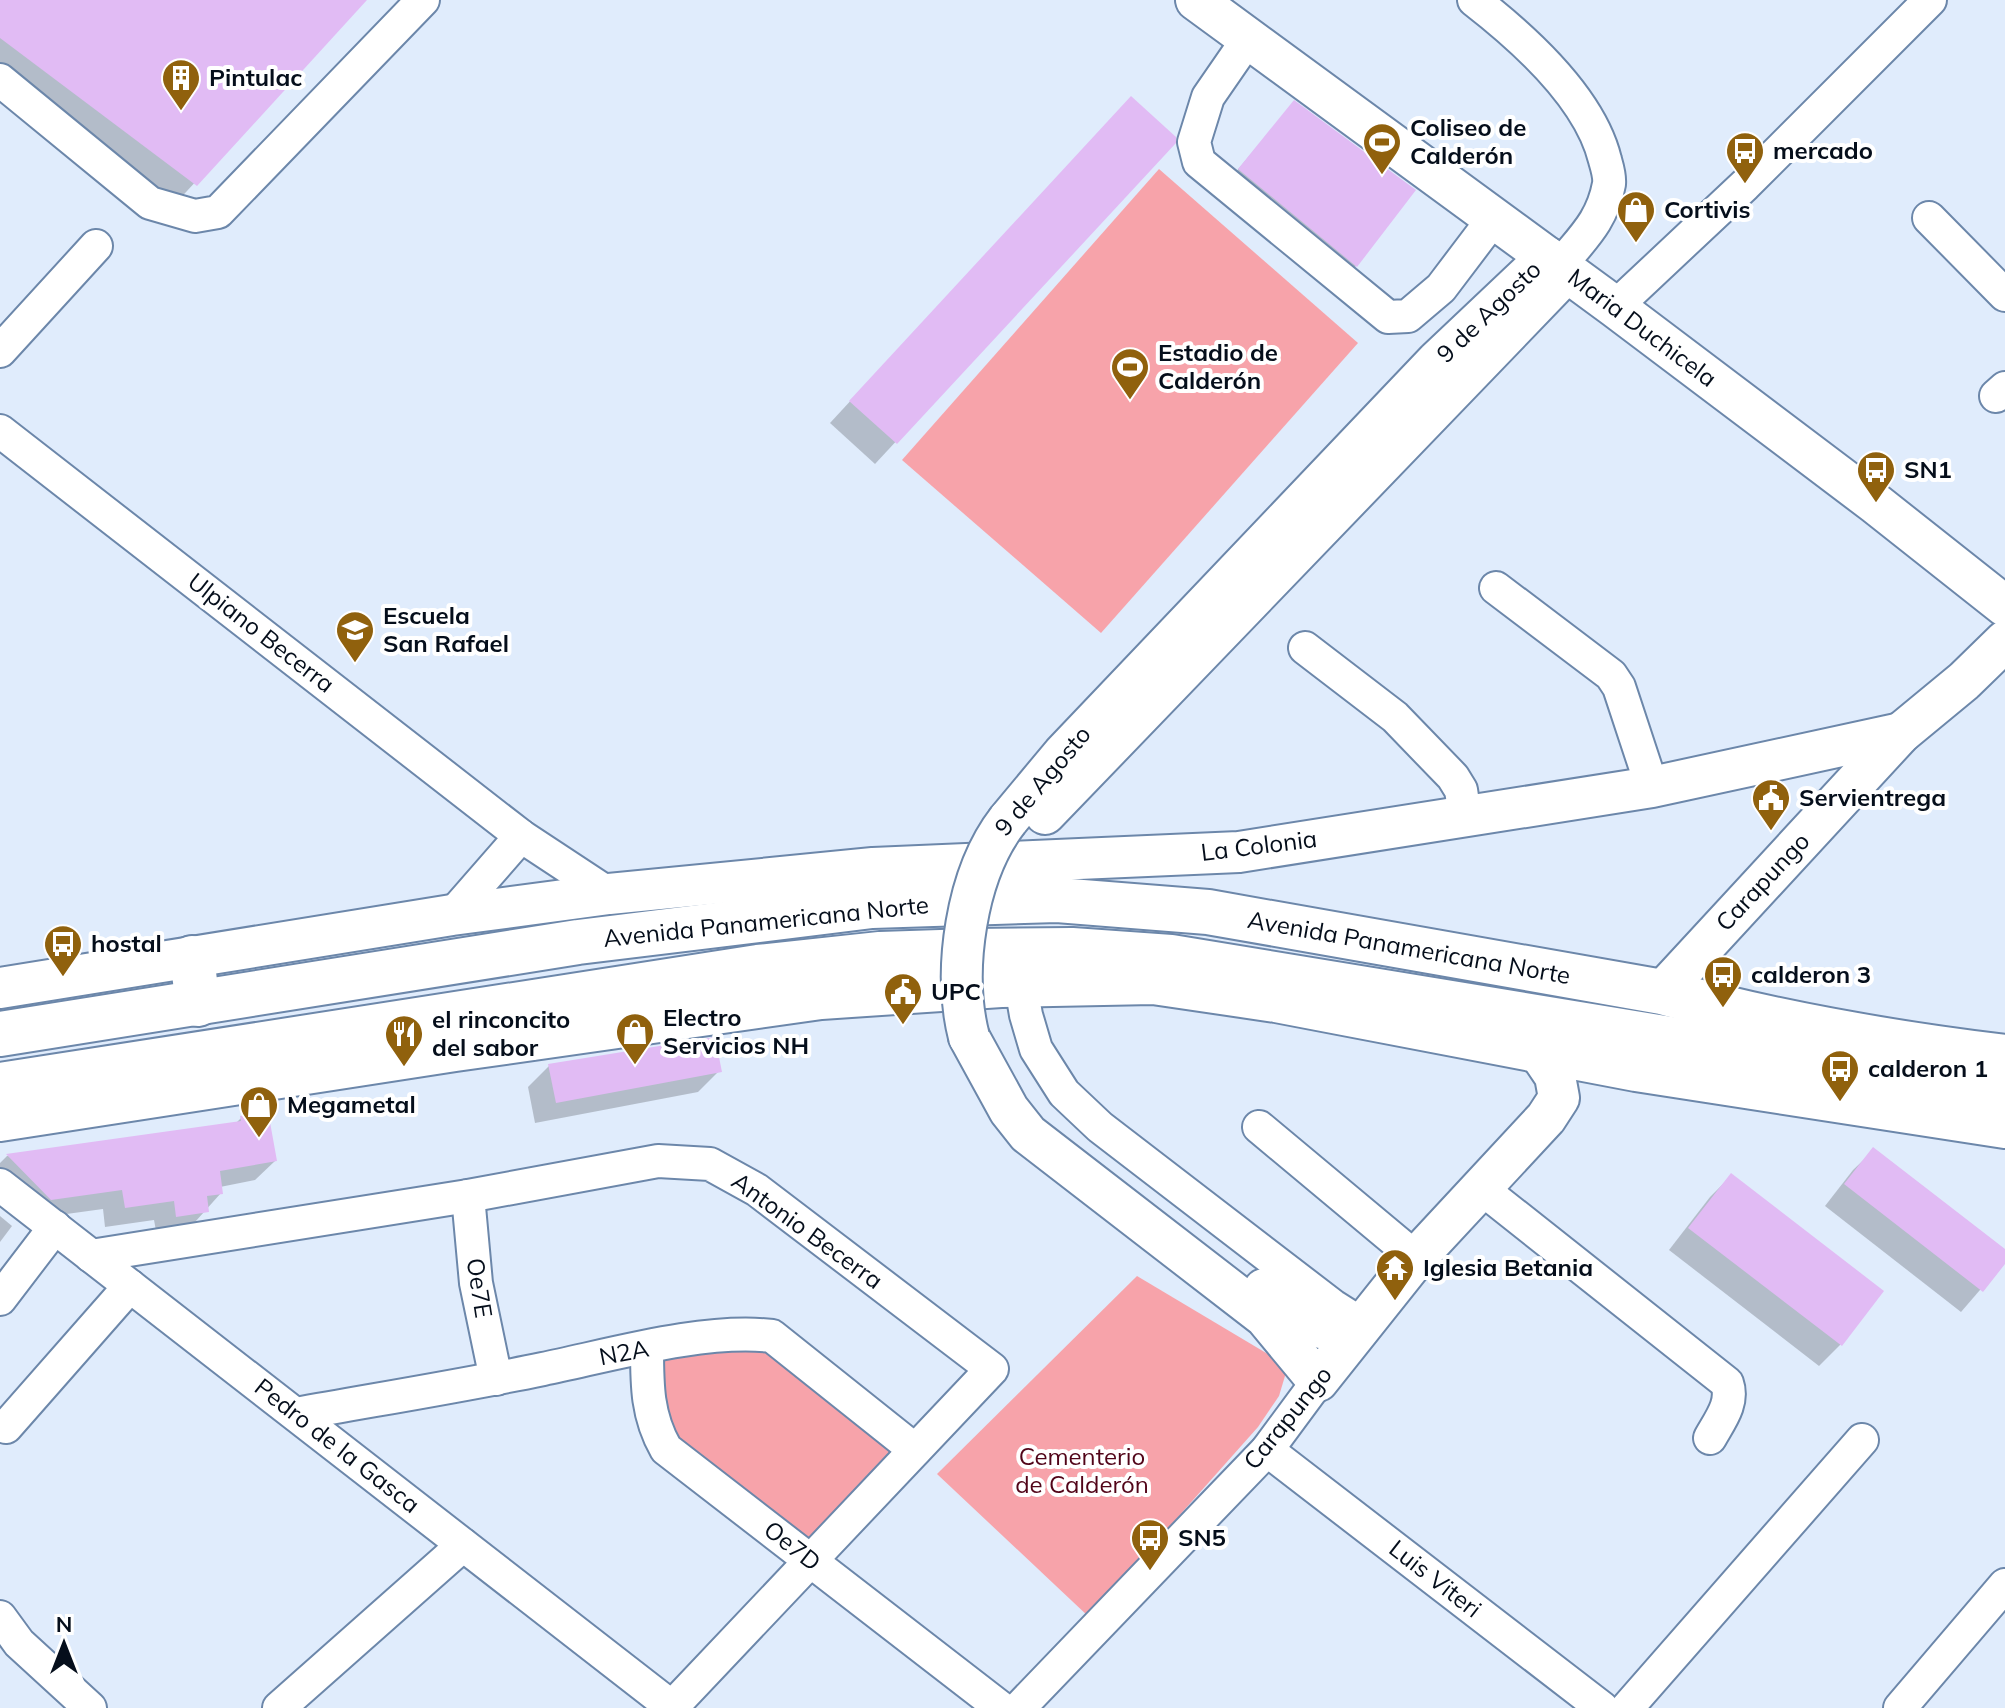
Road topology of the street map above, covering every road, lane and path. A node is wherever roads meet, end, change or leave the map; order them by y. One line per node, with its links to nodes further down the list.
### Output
1 (423, 0): 6 (street)
2 (1196, 0): 5 (main road, Maria Duchicela)
3 (1474, 0): 10 (street)
4 (1930, 0): 12 (street)
5 (1248, 39): 7 (main road, Maria Duchicela); 7 (street)
6 (0, 80)
7 (1494, 218): 10 (main road, Maria Duchicela)
8 (1929, 218): 11 (street)
9 (96, 246): 13 (street)
10 (1558, 265): 12 (main road, Maria Duchicela); 31 (main road, 9 de Agosto)
11 (2005, 295)
12 (1615, 307): 16 (main road, Maria Duchicela)
13 (0, 351)
14 (0, 431): 22 (street, Ulpiano Becerra)
15 (1496, 588): 20 (street)
16 (2005, 606)
17 (2005, 641): 19 (main road, Carapungo)
18 (1305, 648): 21 (street)
19 (1901, 733): 20 (main road, La Colonia); 28 (main road, Carapungo)
20 (1652, 787): 21 (main road, La Colonia)
21 (1465, 816): 23 (main road, La Colonia)
22 (521, 836): 23 (street, Ulpiano Becerra); 24 (street)
23 (609, 894): 24 (main road, Avenida Panamericana Norte)
24 (452, 915): 25 (main road, Avenida Panamericana Norte)
25 (192, 958): 27 (main road, Avenida Panamericana Norte); 29 (highway)
26 (1021, 986): 32 (main road, Avenida Panamericana Norte); 36 (main road, Avenida Panamericana Norte); 50 (street)
27 (0, 988)
28 (1662, 992): 29 (highway, Avenida Panamericana Norte); 33 (highway, Avenida Panamericana Norte)
29 (198, 1004): 30 (highway, Avenida Panamericana Norte)
30 (0, 1034)
31 (983, 1038): 50 (main road, 9 de Agosto); 53 (main road, 9 de Agosto)
32 (1540, 1054): 34 (main road, Avenida Panamericana Norte); 38 (main road, Carapungo)
33 (2005, 1057)
34 (1636, 1071): 38 (main road, Carapungo); 41 (main road, Avenida Panamericana Norte)
35 (0, 1085): 36 (highway, Avenida Panamericana Norte)
36 (112, 1085): 37 (highway, Avenida Panamericana Norte); 39 (main road, Avenida Panamericana Norte)
37 (2005, 1094)
38 (1546, 1118): 43 (main road, Carapungo)
39 (0, 1121)
40 (1259, 1127): 47 (street)
41 (2005, 1128)
42 (0, 1185): 45 (street, Pedro de la Gasca)
43 (1482, 1189): 47 (main road, Carapungo); 56 (street)
44 (468, 1196): 46 (street, Antonio Becerra); 52 (street, Oe7E); 58 (street, Antonio Becerra)
45 (55, 1227): 46 (street, Pedro de la Gasca); 49 (street)
46 (91, 1256): 48 (street, Pedro de la Gasca)
47 (1416, 1258): 50 (main road, Carapungo)
48 (130, 1286): 54 (street, Pedro de la Gasca); 55 (street)
49 (0, 1299)
50 (1360, 1327): 53 (main road, Carapungo)
51 (647, 1348): 52 (street, N2A); 58 (street, N2A); 61 (street, Oe7D)
52 (496, 1379): 54 (street, N2A)
53 (1318, 1381): 59 (street, Carapungo)
54 (296, 1414): 60 (street, Pedro de la Gasca)
55 (6, 1427)
56 (1710, 1438)
57 (1862, 1440): 70 (street)
58 (915, 1450): 61 (street, Antonio Becerra)
59 (1267, 1450): 68 (street, Carapungo); 69 (street, Luis Viteri)
60 (463, 1545): 65 (street); 66 (street, Pedro de la Gasca)
61 (811, 1561): 66 (street, Antonio Becerra); 67 (street, Oe7D)
62 (2005, 1585): 71 (street)
63 (0, 1617): 64 (street)
64 (90, 1708)
65 (279, 1708)
66 (672, 1708)
67 (1001, 1708)
68 (1019, 1708)
69 (1602, 1708)
70 (1627, 1708)
71 (1900, 1708)

